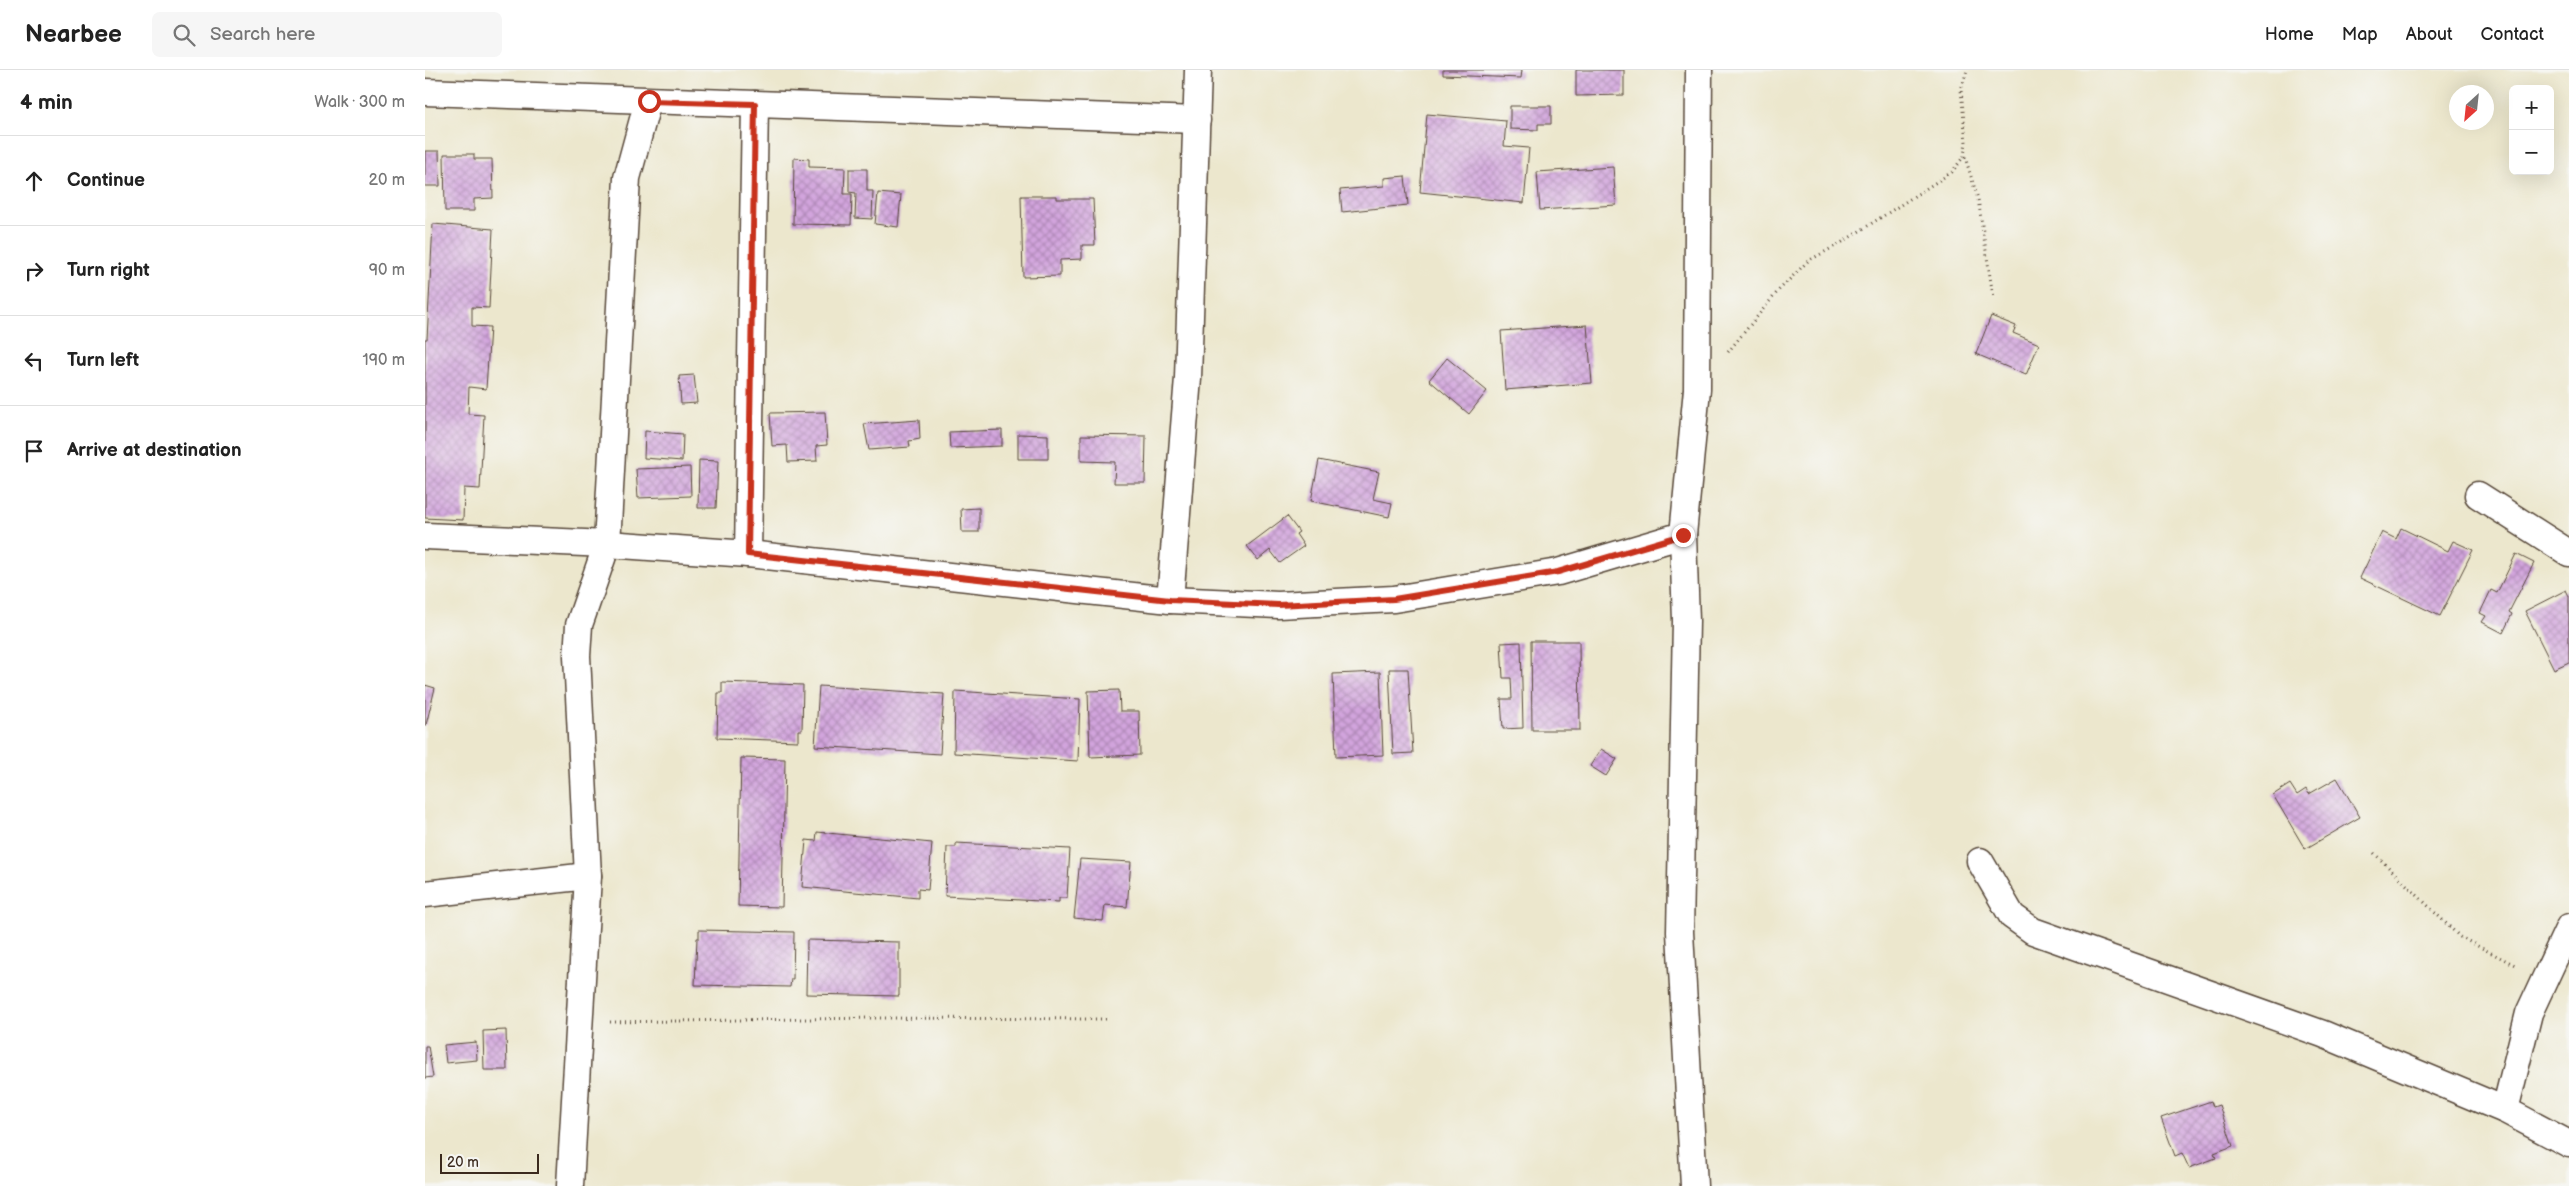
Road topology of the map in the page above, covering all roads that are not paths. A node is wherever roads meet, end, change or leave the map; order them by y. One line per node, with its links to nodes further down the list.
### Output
1 (1198, 70): 6 (street)
2 (1699, 70): 8 (street)
3 (425, 92): 4 (street)
4 (649, 101): 5 (street); 10 (street)
5 (755, 104): 6 (street); 12 (street)
6 (1197, 120): 13 (street)
7 (2478, 495): 11 (street)
8 (1683, 535): 13 (street); 21 (street)
9 (425, 536): 10 (street)
10 (607, 544): 12 (street); 15 (street)
11 (2569, 553)
12 (748, 554): 13 (street)
13 (1170, 600)
14 (1981, 861): 18 (street)
15 (588, 876): 16 (street); 20 (street)
16 (425, 894)
17 (2569, 927): 18 (street)
18 (2505, 1110): 19 (street)
19 (2569, 1144)
20 (571, 1186)
21 (1693, 1186)

